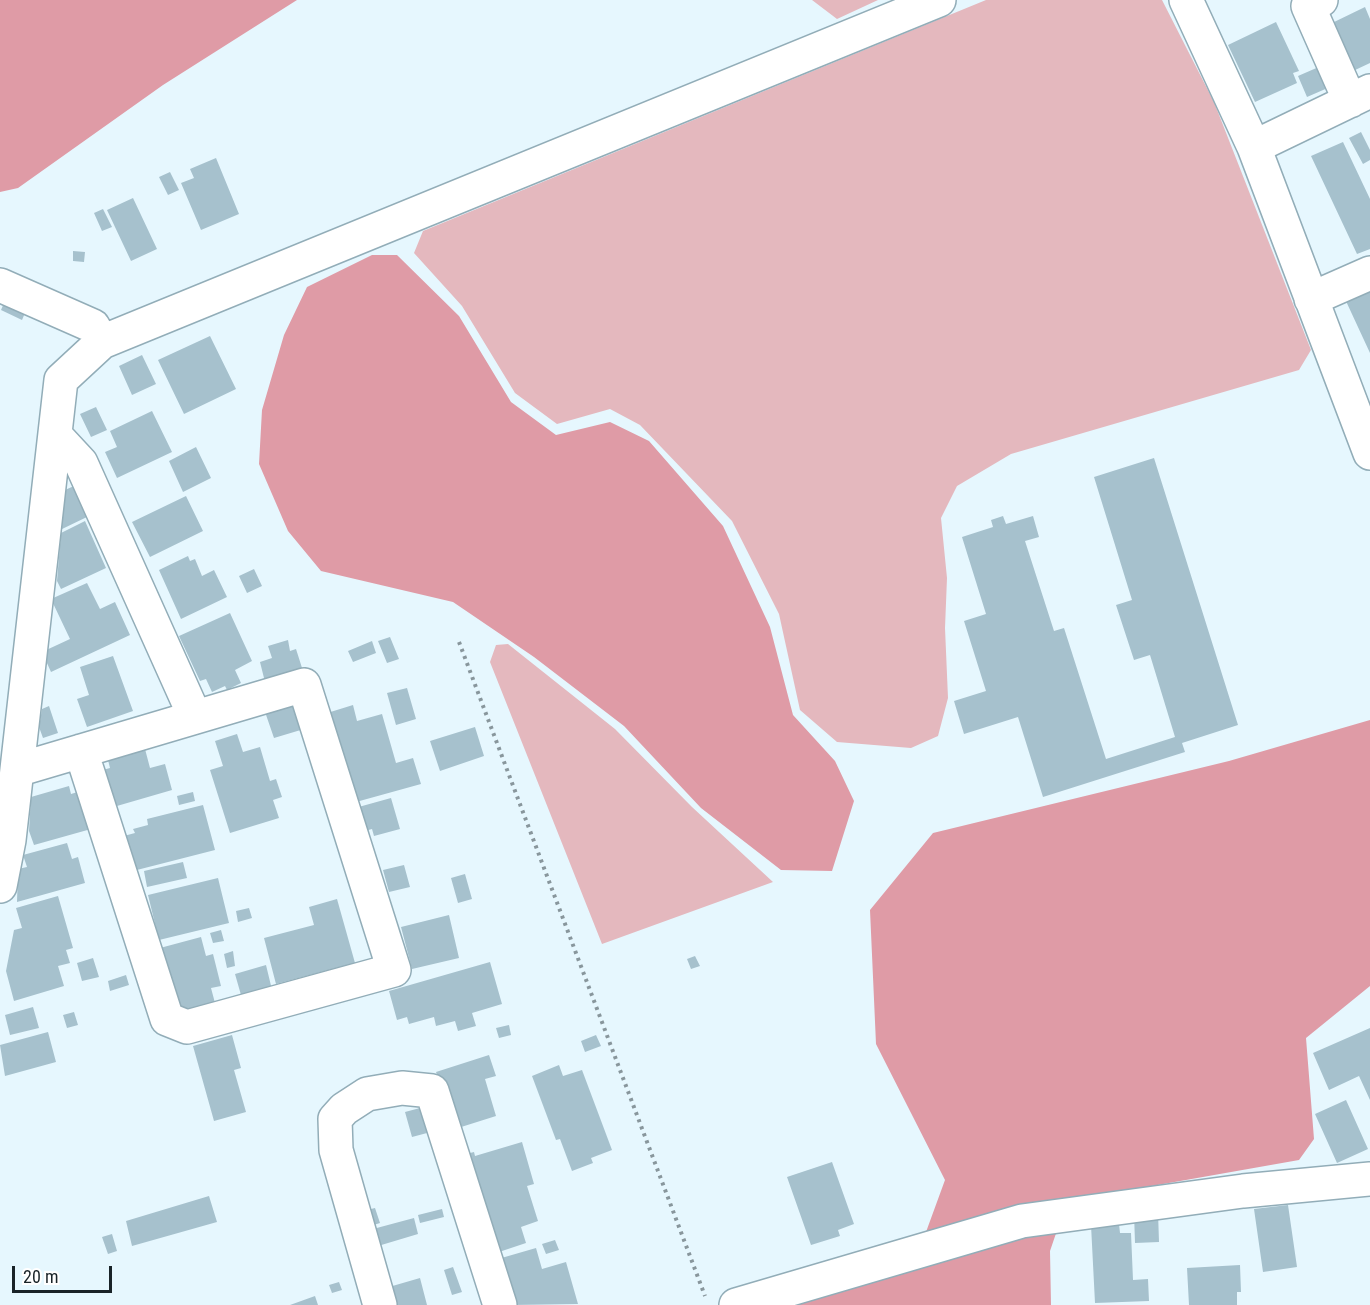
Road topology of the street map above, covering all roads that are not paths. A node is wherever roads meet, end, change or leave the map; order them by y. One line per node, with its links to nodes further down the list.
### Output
1 (939, 0): 9 (street)
2 (1186, 0): 5 (street)
3 (1321, 0): 4 (street)
4 (1360, 96): 5 (street)
5 (1254, 147): 8 (street)
6 (1370, 273): 8 (street)
7 (0, 285): 9 (street)
8 (1311, 299): 11 (street)
9 (102, 342): 10 (street)
10 (56, 435): 12 (street); 14 (street)
11 (1370, 453)
12 (195, 717): 13 (street); 13 (street)
13 (81, 751): 14 (street)
14 (17, 770): 15 (street)
15 (0, 886)
16 (1370, 1179): 19 (street)
17 (380, 1305): 18 (street)
18 (500, 1305)
19 (736, 1305)

